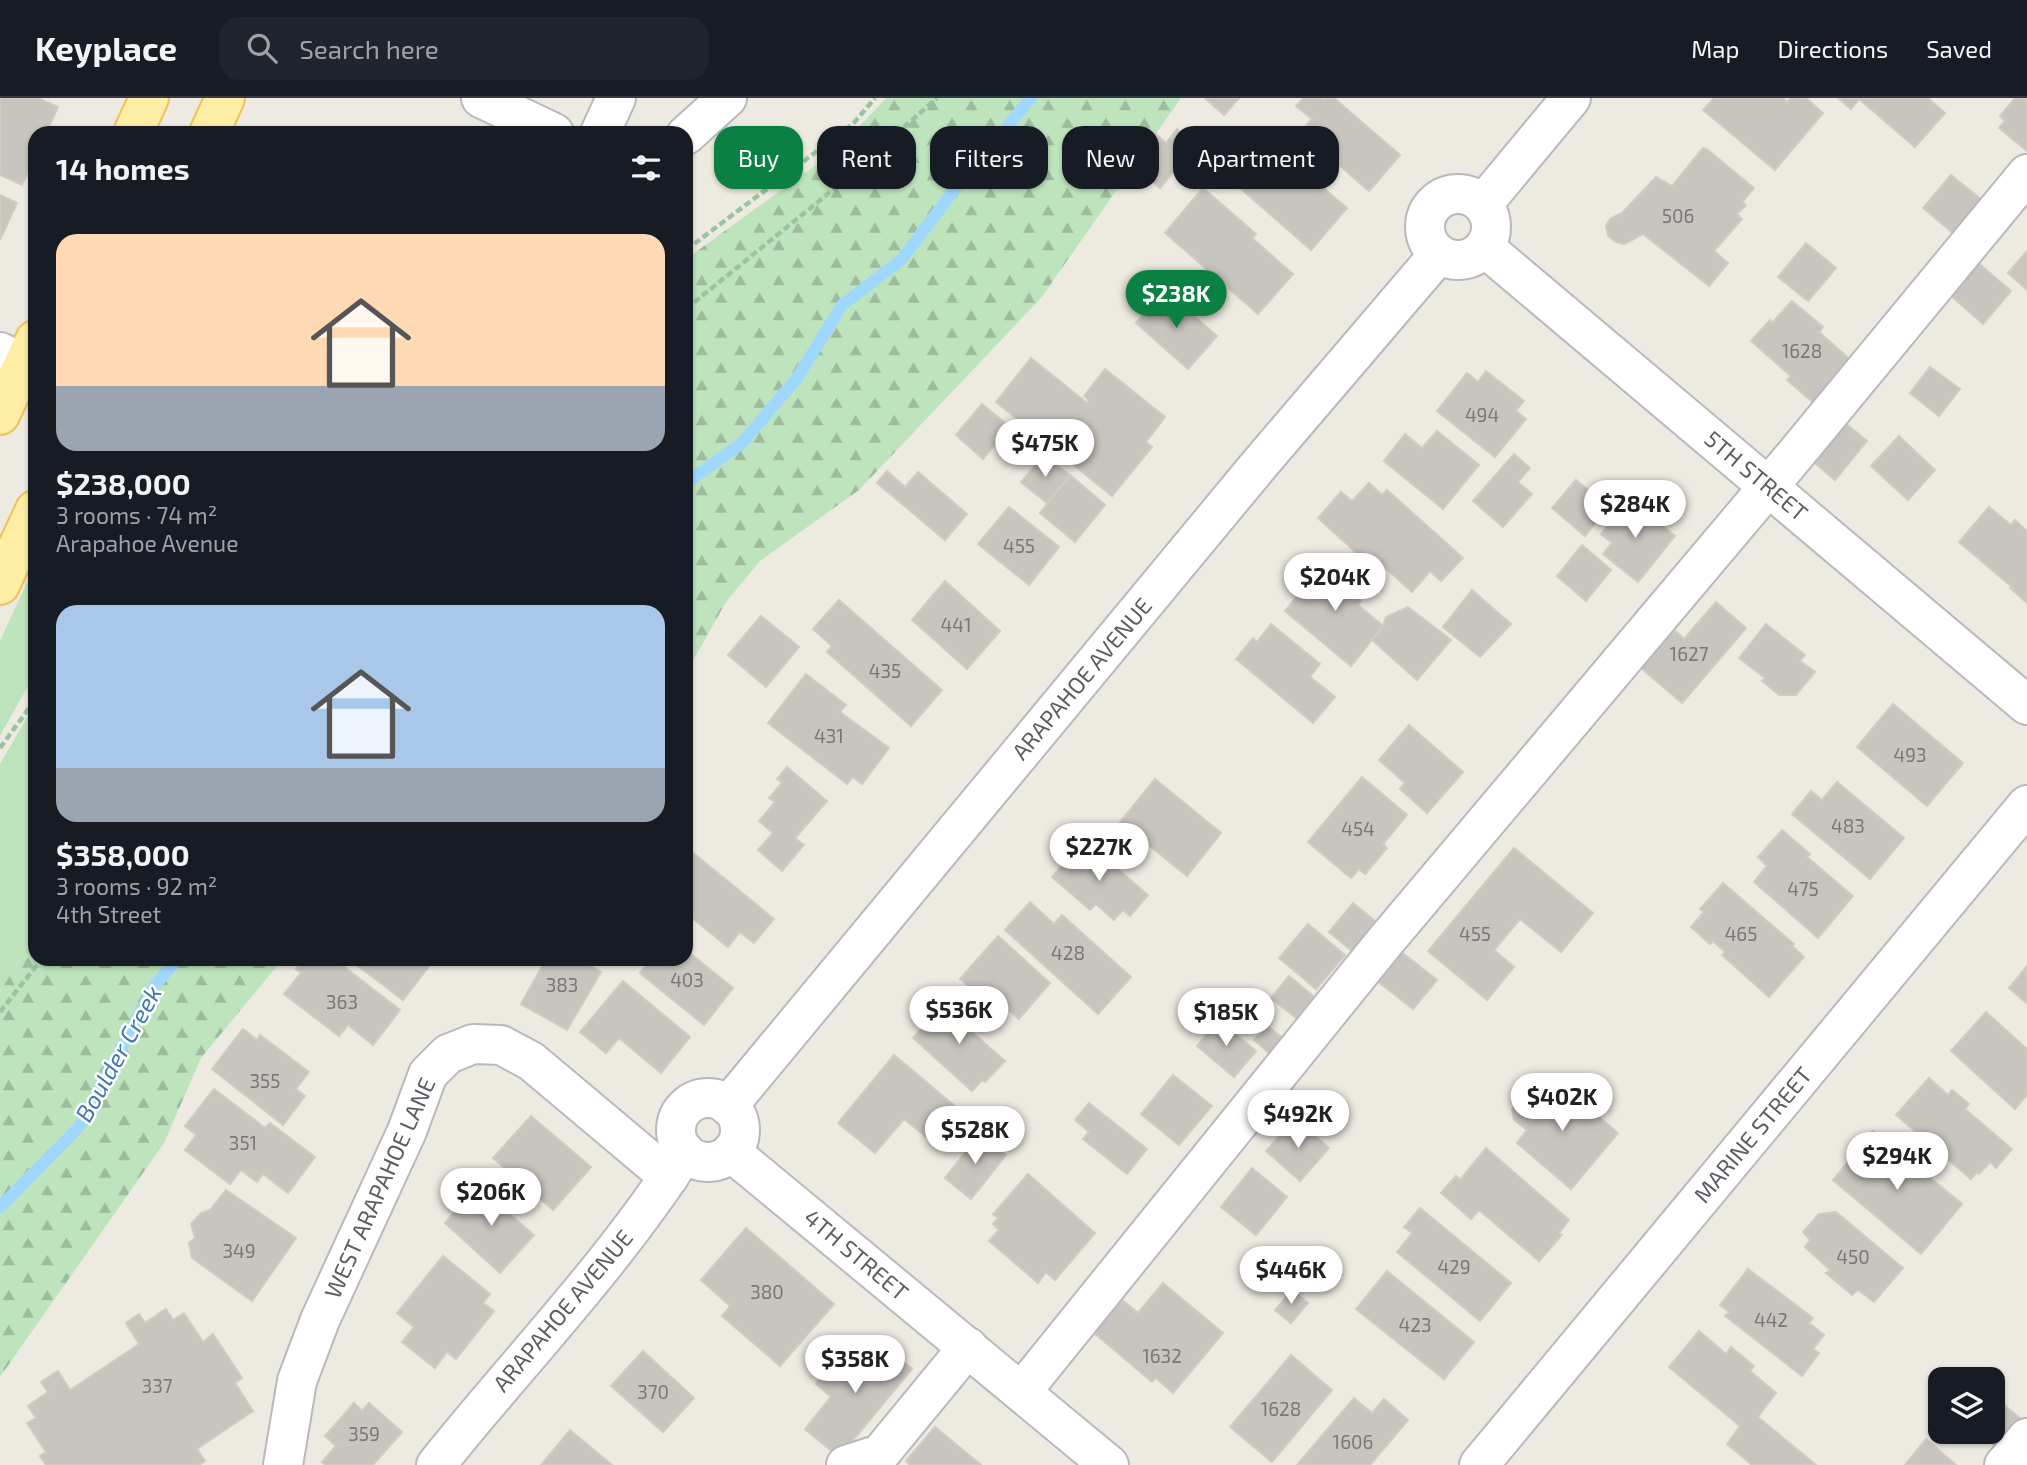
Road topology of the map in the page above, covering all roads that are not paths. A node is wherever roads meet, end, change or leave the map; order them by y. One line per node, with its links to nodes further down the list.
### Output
1 (149, 98): 7 (main road)
2 (225, 98): 8 (main road)
3 (481, 98): 9 (street)
4 (616, 98): 10 (street)
5 (1571, 98): 13 (street)
6 (722, 100): 11 (street)
7 (136, 126)
8 (212, 126)
9 (539, 126)
10 (603, 126)
11 (693, 128)
12 (2027, 174): 18 (street)
13 (1483, 204): 14 (street); 15 (street)
14 (1484, 247): 15 (street); 18 (street, 5TH STREET)
15 (1439, 254): 23 (street, ARAPAHOE AVENUE)
16 (23, 356): 17 (main road)
17 (0, 415)
18 (1768, 487): 21 (street, 5TH STREET); 27 (street)
19 (28, 525): 20 (main road)
20 (0, 585)
21 (2027, 705)
22 (2027, 805): 33 (street, MARINE STREET)
23 (728, 1106): 24 (street); 25 (street)
24 (731, 1152): 25 (street); 26 (street, 4TH STREET)
25 (677, 1165): 29 (street, WEST ARAPAHOE LANE); 30 (street, ARAPAHOE AVENUE)
26 (968, 1347): 27 (street, 4TH STREET); 31 (street)
27 (1022, 1391): 32 (street, 4TH STREET)
28 (2027, 1438): 34 (street)
29 (283, 1465)
30 (436, 1465)
31 (846, 1465)
32 (1109, 1465)
33 (1479, 1465)
34 (2004, 1465)

